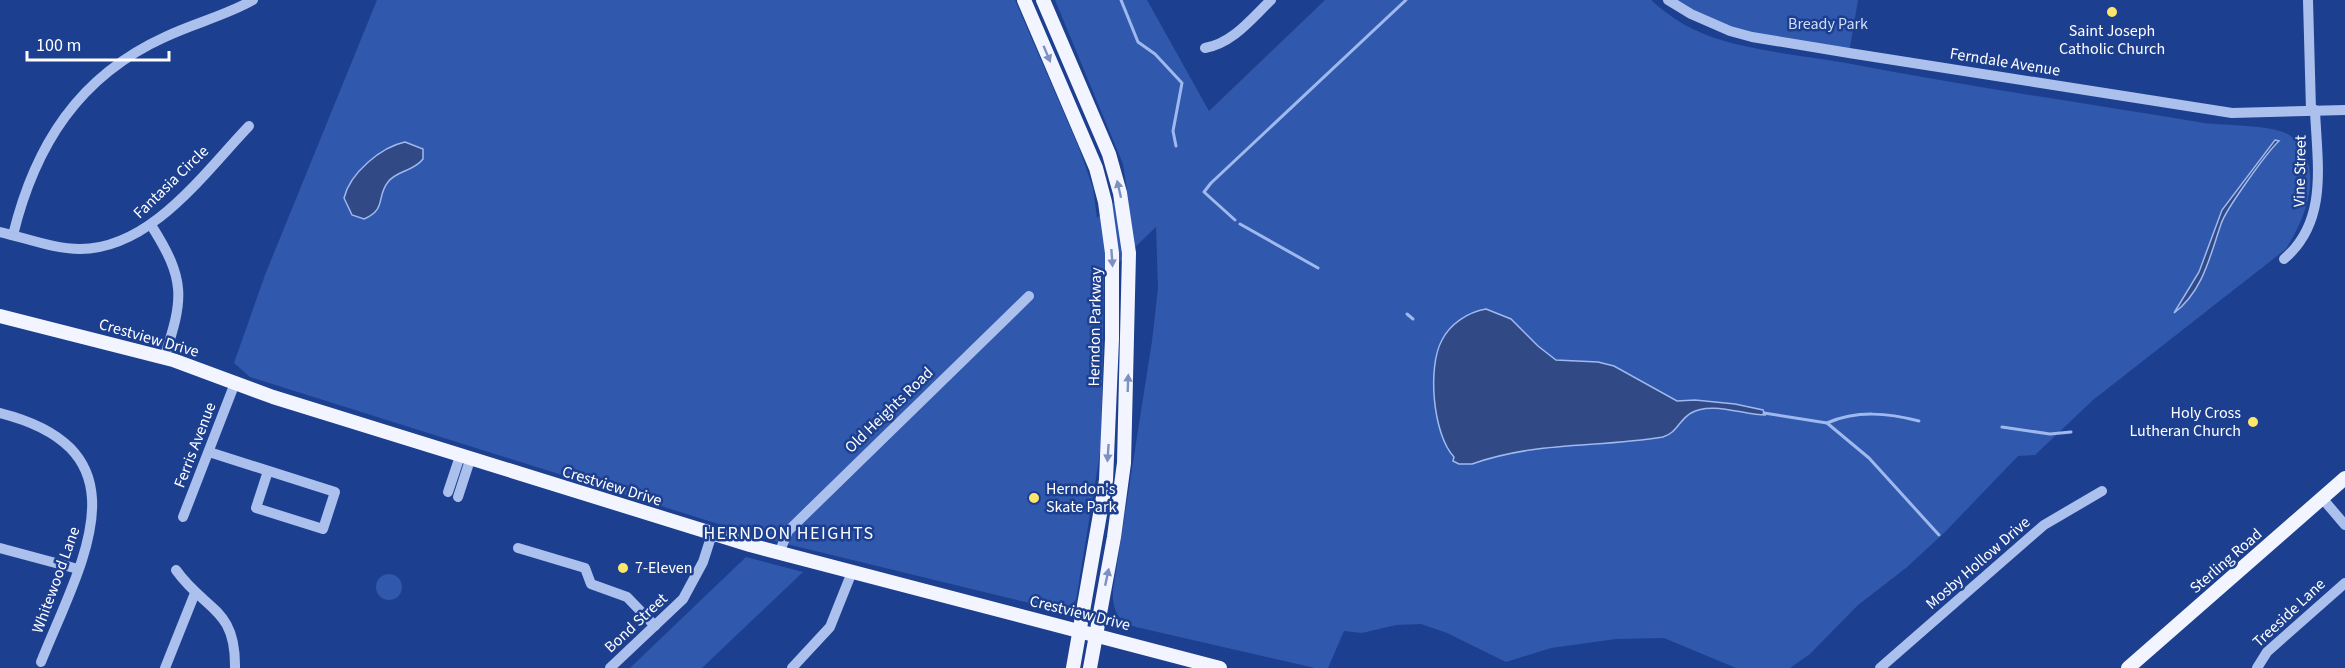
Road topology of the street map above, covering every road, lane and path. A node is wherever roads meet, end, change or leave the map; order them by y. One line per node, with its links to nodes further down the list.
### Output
1 (253, 0): 13 (street)
2 (1024, 0): 39 (main road, Herndon Parkway, one-way to 39)
3 (1043, 0): 40 (main road, Herndon Parkway, one-way to 3)
4 (1271, 0): 7 (street)
5 (1668, 0): 8 (street, Ferndale Avenue)
6 (2307, 0): 8 (street, Vine Street)
7 (1204, 48)
8 (2313, 110): 9 (street, Ferndale Avenue); 14 (street, Vine Street)
9 (2345, 110)
10 (249, 126): 11 (street, Fantasia Circle)
11 (151, 225): 13 (street, Fantasia Circle); 17 (street)
12 (0, 232): 13 (street, Fantasia Circle)
13 (13, 235)
14 (2284, 259)
15 (1029, 296): 32 (street, Old Heights Road)
16 (0, 316): 17 (main road, Crestview Drive)
17 (164, 358): 18 (main road, Crestview Drive)
18 (229, 380): 20 (street, Ferris Avenue); 21 (main road, Crestview Drive)
19 (0, 413): 33 (street, Whitewood Lane)
20 (208, 452): 22 (street); 27 (street, Ferris Avenue)
21 (465, 458): 25 (street); 29 (main road, Crestview Drive)
22 (268, 471): 22 (street)
23 (2345, 478): 26 (main road, Sterling Road)
24 (2102, 491): 49 (street, Mosby Hollow Drive)
25 (453, 494)
26 (2322, 498): 28 (street); 50 (main road, Sterling Road)
27 (183, 517)
28 (2345, 525)
29 (712, 534): 32 (main road, Crestview Drive); 38 (street, Bond Street)
30 (0, 548): 33 (street)
31 (518, 548): 38 (street)
32 (779, 553): 35 (main road, Crestview Drive)
33 (78, 569): 41 (street, Whitewood Lane)
34 (176, 570): 37 (street)
35 (852, 572): 39 (main road, Crestview Drive); 42 (street)
36 (2345, 583): 51 (street, Treeside Lane)
37 (195, 593): 43 (street); 44 (street)
38 (655, 626): 45 (street, Bond Street)
39 (1080, 630): 40 (main road, Crestview Drive); 46 (main road, Herndon Parkway)
40 (1096, 634): 47 (main road, Herndon Parkway); 48 (main road, Crestview Drive)
41 (41, 662)
42 (796, 667)
43 (165, 668)
44 (235, 668)
45 (610, 668)
46 (1073, 668)
47 (1090, 668)
48 (1220, 668)
49 (1880, 668)
50 (2128, 668)
51 (2257, 668)

